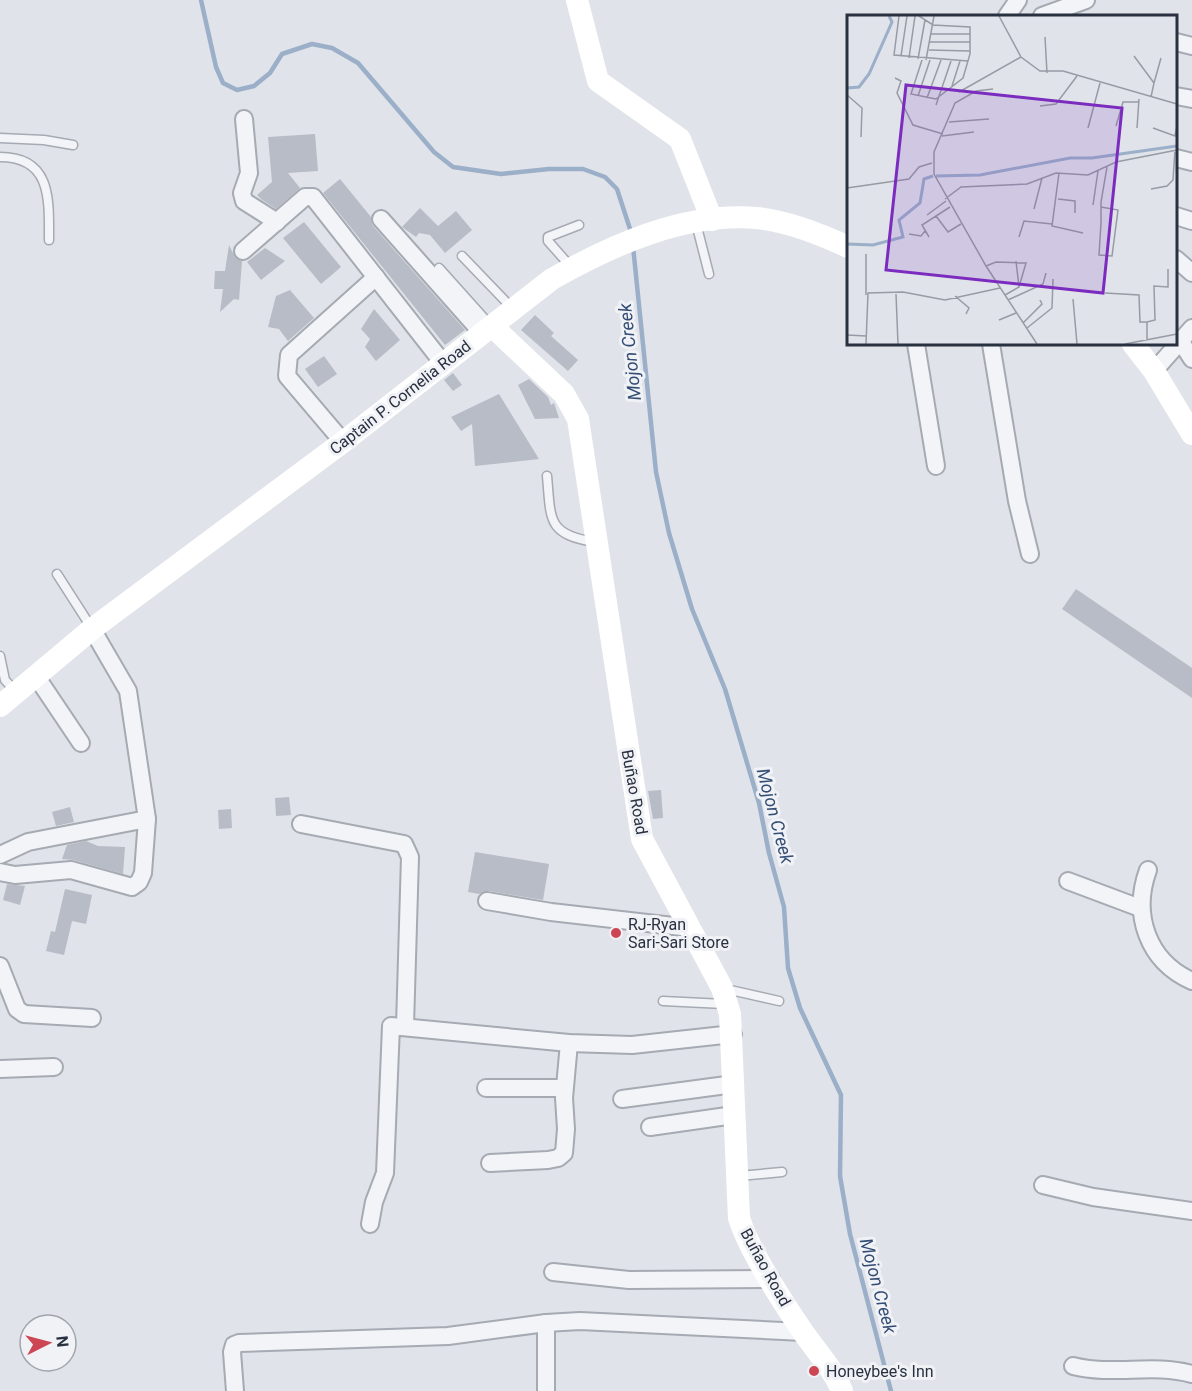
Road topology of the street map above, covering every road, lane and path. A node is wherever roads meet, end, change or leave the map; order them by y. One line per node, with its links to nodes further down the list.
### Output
1 (577, 0): 18 (street)
2 (1018, 0): 5 (street)
3 (1086, 0): 4 (street)
4 (1047, 10)
5 (1008, 15)
6 (1177, 42): 7 (street)
7 (1192, 46)
8 (1177, 96): 9 (street)
9 (1192, 99)
10 (244, 119): 20 (street)
11 (0, 138): 12 (lane)
12 (73, 145)
13 (0, 157): 22 (lane)
14 (1177, 158): 15 (street)
15 (1192, 162)
16 (1177, 216): 19 (street)
17 (381, 219): 34 (street)
18 (704, 221): 23 (street, Captain P. Cornelia Road); 28 (street, Captain P. Cornelia Road); 30 (lane)
19 (1192, 221)
20 (277, 222): 24 (street); 31 (street)
21 (579, 225): 28 (lane)
22 (49, 240)
23 (847, 246)
24 (243, 251)
25 (462, 256): 32 (lane)
26 (1177, 260): 29 (street)
27 (439, 268): 34 (lane)
28 (572, 268): 32 (street, Captain P. Cornelia Road)
29 (1192, 273)
30 (709, 274)
31 (376, 277): 40 (street); 43 (street)
32 (513, 309): 34 (street, Captain P. Cornelia Road)
33 (1192, 328): 35 (street)
34 (487, 330): 40 (street, Captain P. Cornelia Road); 46 (street, Buñao Road)
35 (1180, 342): 39 (street); 41 (street)
36 (916, 345): 44 (street)
37 (991, 345): 47 (street)
38 (1134, 345): 41 (street)
39 (1192, 359)
40 (443, 363): 43 (street, Captain P. Cornelia Road)
41 (1154, 371): 42 (street)
42 (1192, 434)
43 (344, 442): 49 (street, Captain P. Cornelia Road)
44 (936, 466)
45 (547, 476): 46 (lane)
46 (598, 543): 62 (street, Buñao Road)
47 (1030, 554)
48 (57, 574): 49 (lane)
49 (92, 629): 51 (street, Captain P. Cornelia Road); 54 (street)
50 (0, 657): 52 (lane)
51 (36, 676): 52 (street, Captain P. Cornelia Road); 53 (street)
52 (8, 699)
53 (81, 743)
54 (147, 819): 56 (street); 58 (street)
55 (301, 824): 69 (street)
56 (0, 855)
57 (1148, 870): 61 (street)
58 (0, 872)
59 (1068, 881): 61 (street)
60 (487, 901): 62 (street)
61 (1140, 908): 64 (street)
62 (691, 928): 65 (street, Buñao Road)
63 (0, 966): 68 (street)
64 (1192, 981)
65 (725, 996): 66 (lane); 67 (lane); 70 (street, Buñao Road)
66 (663, 1001)
67 (779, 1001)
68 (92, 1018)
69 (405, 1026): 71 (street); 85 (street)
70 (733, 1034): 71 (street); 74 (street, Buñao Road)
71 (569, 1043): 76 (street)
72 (54, 1067): 73 (street)
73 (0, 1069)
74 (734, 1084): 77 (street); 78 (street, Buñao Road)
75 (486, 1088): 76 (street)
76 (564, 1088): 80 (street)
77 (622, 1099)
78 (735, 1115): 79 (street); 82 (street, Buñao Road)
79 (650, 1127)
80 (490, 1163)
81 (782, 1172): 82 (lane)
82 (736, 1177): 87 (street, Buñao Road)
83 (1043, 1185): 84 (street)
84 (1192, 1211)
85 (370, 1224)
86 (553, 1272): 87 (street)
87 (771, 1279): 89 (street, Buñao Road)
88 (546, 1323): 89 (street); 92 (street); 93 (street)
89 (803, 1332): 94 (street, Buñao Road)
90 (1073, 1366): 91 (street)
91 (1192, 1374)
92 (235, 1391)
93 (546, 1391)
94 (842, 1391)

